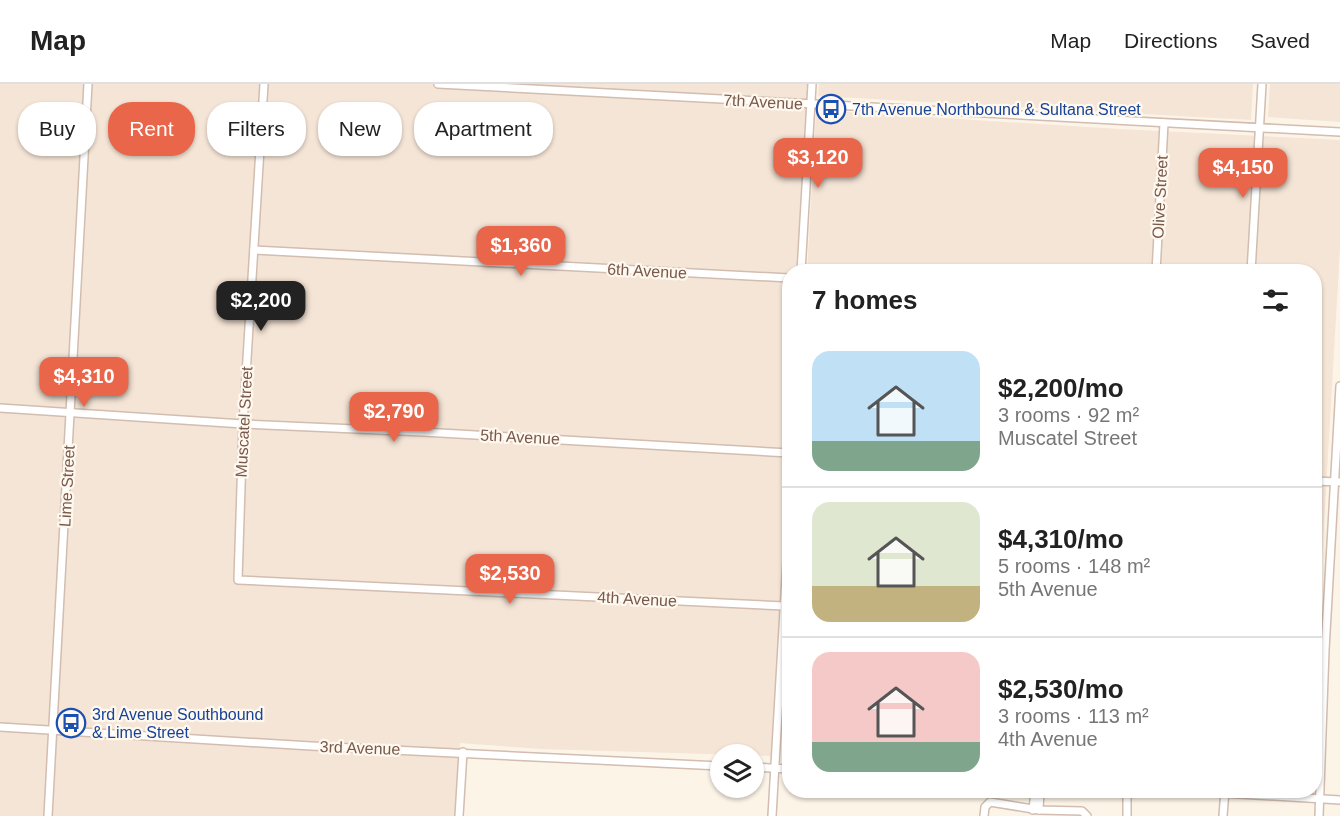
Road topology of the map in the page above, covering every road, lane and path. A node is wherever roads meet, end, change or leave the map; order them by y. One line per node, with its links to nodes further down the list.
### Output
1 (88, 84): 17 (street, Lime Street)
2 (264, 84): 10 (street, Muscatel Street)
3 (438, 84): 6 (street, 7th Avenue)
4 (812, 84): 6 (street)
5 (1262, 84): 8 (street)
6 (811, 104): 7 (street, 7th Avenue); 11 (street)
7 (1164, 123): 8 (street, 7th Avenue); 12 (street, Olive Street)
8 (1260, 128): 9 (street, 7th Avenue); 13 (street)
9 (1340, 132)
10 (254, 250): 14 (street, 6th Avenue); 18 (street, Muscatel Street)
11 (801, 264)
12 (1156, 264)
13 (1252, 264)
14 (782, 278)
15 (1340, 386): 21 (street)
16 (0, 408): 17 (street, 5th Avenue)
17 (71, 412): 18 (street, 5th Avenue); 27 (street, Lime Street)
18 (243, 424): 19 (street, 5th Avenue); 22 (street, Muscatel Street)
19 (782, 453)
20 (1322, 481): 21 (street)
21 (1337, 482): 25 (street)
22 (238, 580): 23 (street, 4th Avenue)
23 (782, 606)
24 (782, 642): 31 (street)
25 (1322, 724)
26 (0, 727): 27 (street, 3rd Avenue)
27 (53, 730): 28 (street, 3rd Avenue); 41 (street, Lime Street)
28 (463, 752): 29 (street, 3rd Avenue); 42 (street)
29 (710, 765)
30 (764, 768): 31 (street)
31 (775, 768): 32 (street); 43 (street)
32 (782, 768)
33 (1035, 798): 40 (street)
34 (1038, 798): 40 (street)
35 (1127, 798): 46 (street)
36 (1224, 798): 47 (street)
37 (1306, 798): 38 (street)
38 (1320, 799): 39 (street); 48 (street)
39 (1340, 800)
40 (1036, 810): 44 (street); 45 (street)
41 (48, 816)
42 (459, 816)
43 (772, 816)
44 (984, 816)
45 (1087, 816)
46 (1126, 816)
47 (1223, 816)
48 (1319, 816)

